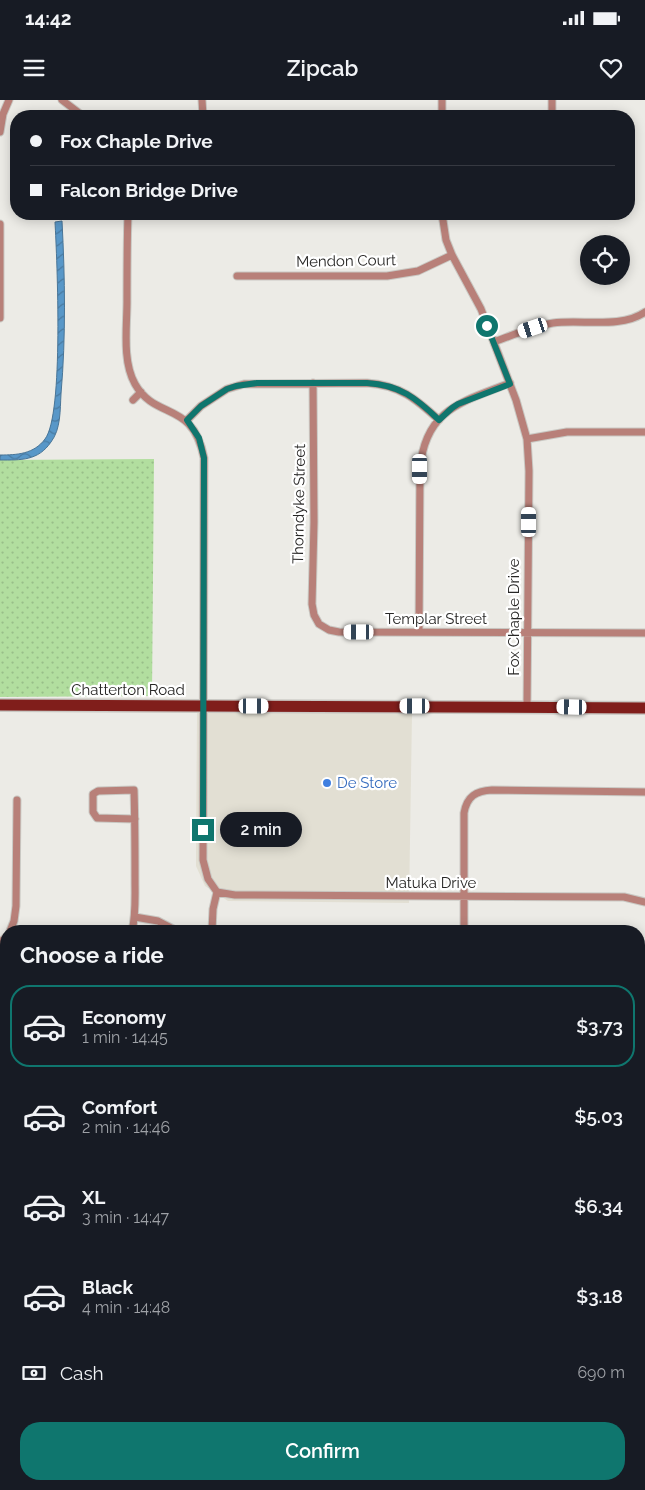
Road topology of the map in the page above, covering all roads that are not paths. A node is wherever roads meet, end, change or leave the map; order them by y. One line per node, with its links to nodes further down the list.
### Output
1 (9, 100): 4 (street)
2 (62, 100): 3 (street)
3 (75, 110)
4 (0, 132)
5 (128, 220): 15 (street)
6 (443, 220): 8 (street, Fox Chaple Drive)
7 (0, 224): 11 (street)
8 (452, 256): 9 (street, Mendon Court); 12 (street, Fox Chaple Drive)
9 (237, 276)
10 (645, 312): 12 (street)
11 (0, 318)
12 (494, 342): 14 (street, Fox Chaple Drive)
13 (313, 383): 17 (street); 18 (street); 21 (street, Thorndyke Street)
14 (510, 384): 18 (street); 20 (street, Fox Chaple Drive)
15 (141, 392): 16 (street); 17 (street)
16 (133, 400)
17 (187, 420): 26 (street)
18 (439, 420): 22 (street)
19 (645, 432): 20 (street)
20 (527, 438): 23 (street, Fox Chaple Drive)
21 (320, 624): 22 (street, Templar Street)
22 (419, 632): 23 (street, Templar Street)
23 (528, 633): 24 (street, Templar Street); 27 (street, Fox Chaple Drive)
24 (645, 633)
25 (0, 705): 26 (main road, Chatterton Road)
26 (203, 706): 27 (main road, Chatterton Road); 32 (street)
27 (528, 706): 28 (main road, Chatterton Road)
28 (645, 708)
29 (645, 792): 33 (street)
30 (17, 800): 36 (street)
31 (135, 819): 31 (street); 35 (street)
32 (217, 892): 33 (street, Matuka Drive); 39 (street)
33 (464, 897): 34 (street, Matuka Drive); 40 (street)
34 (645, 902)
35 (135, 917): 37 (street); 38 (street)
36 (12, 925)
37 (133, 925)
38 (166, 925)
39 (212, 925)
40 (464, 925)

